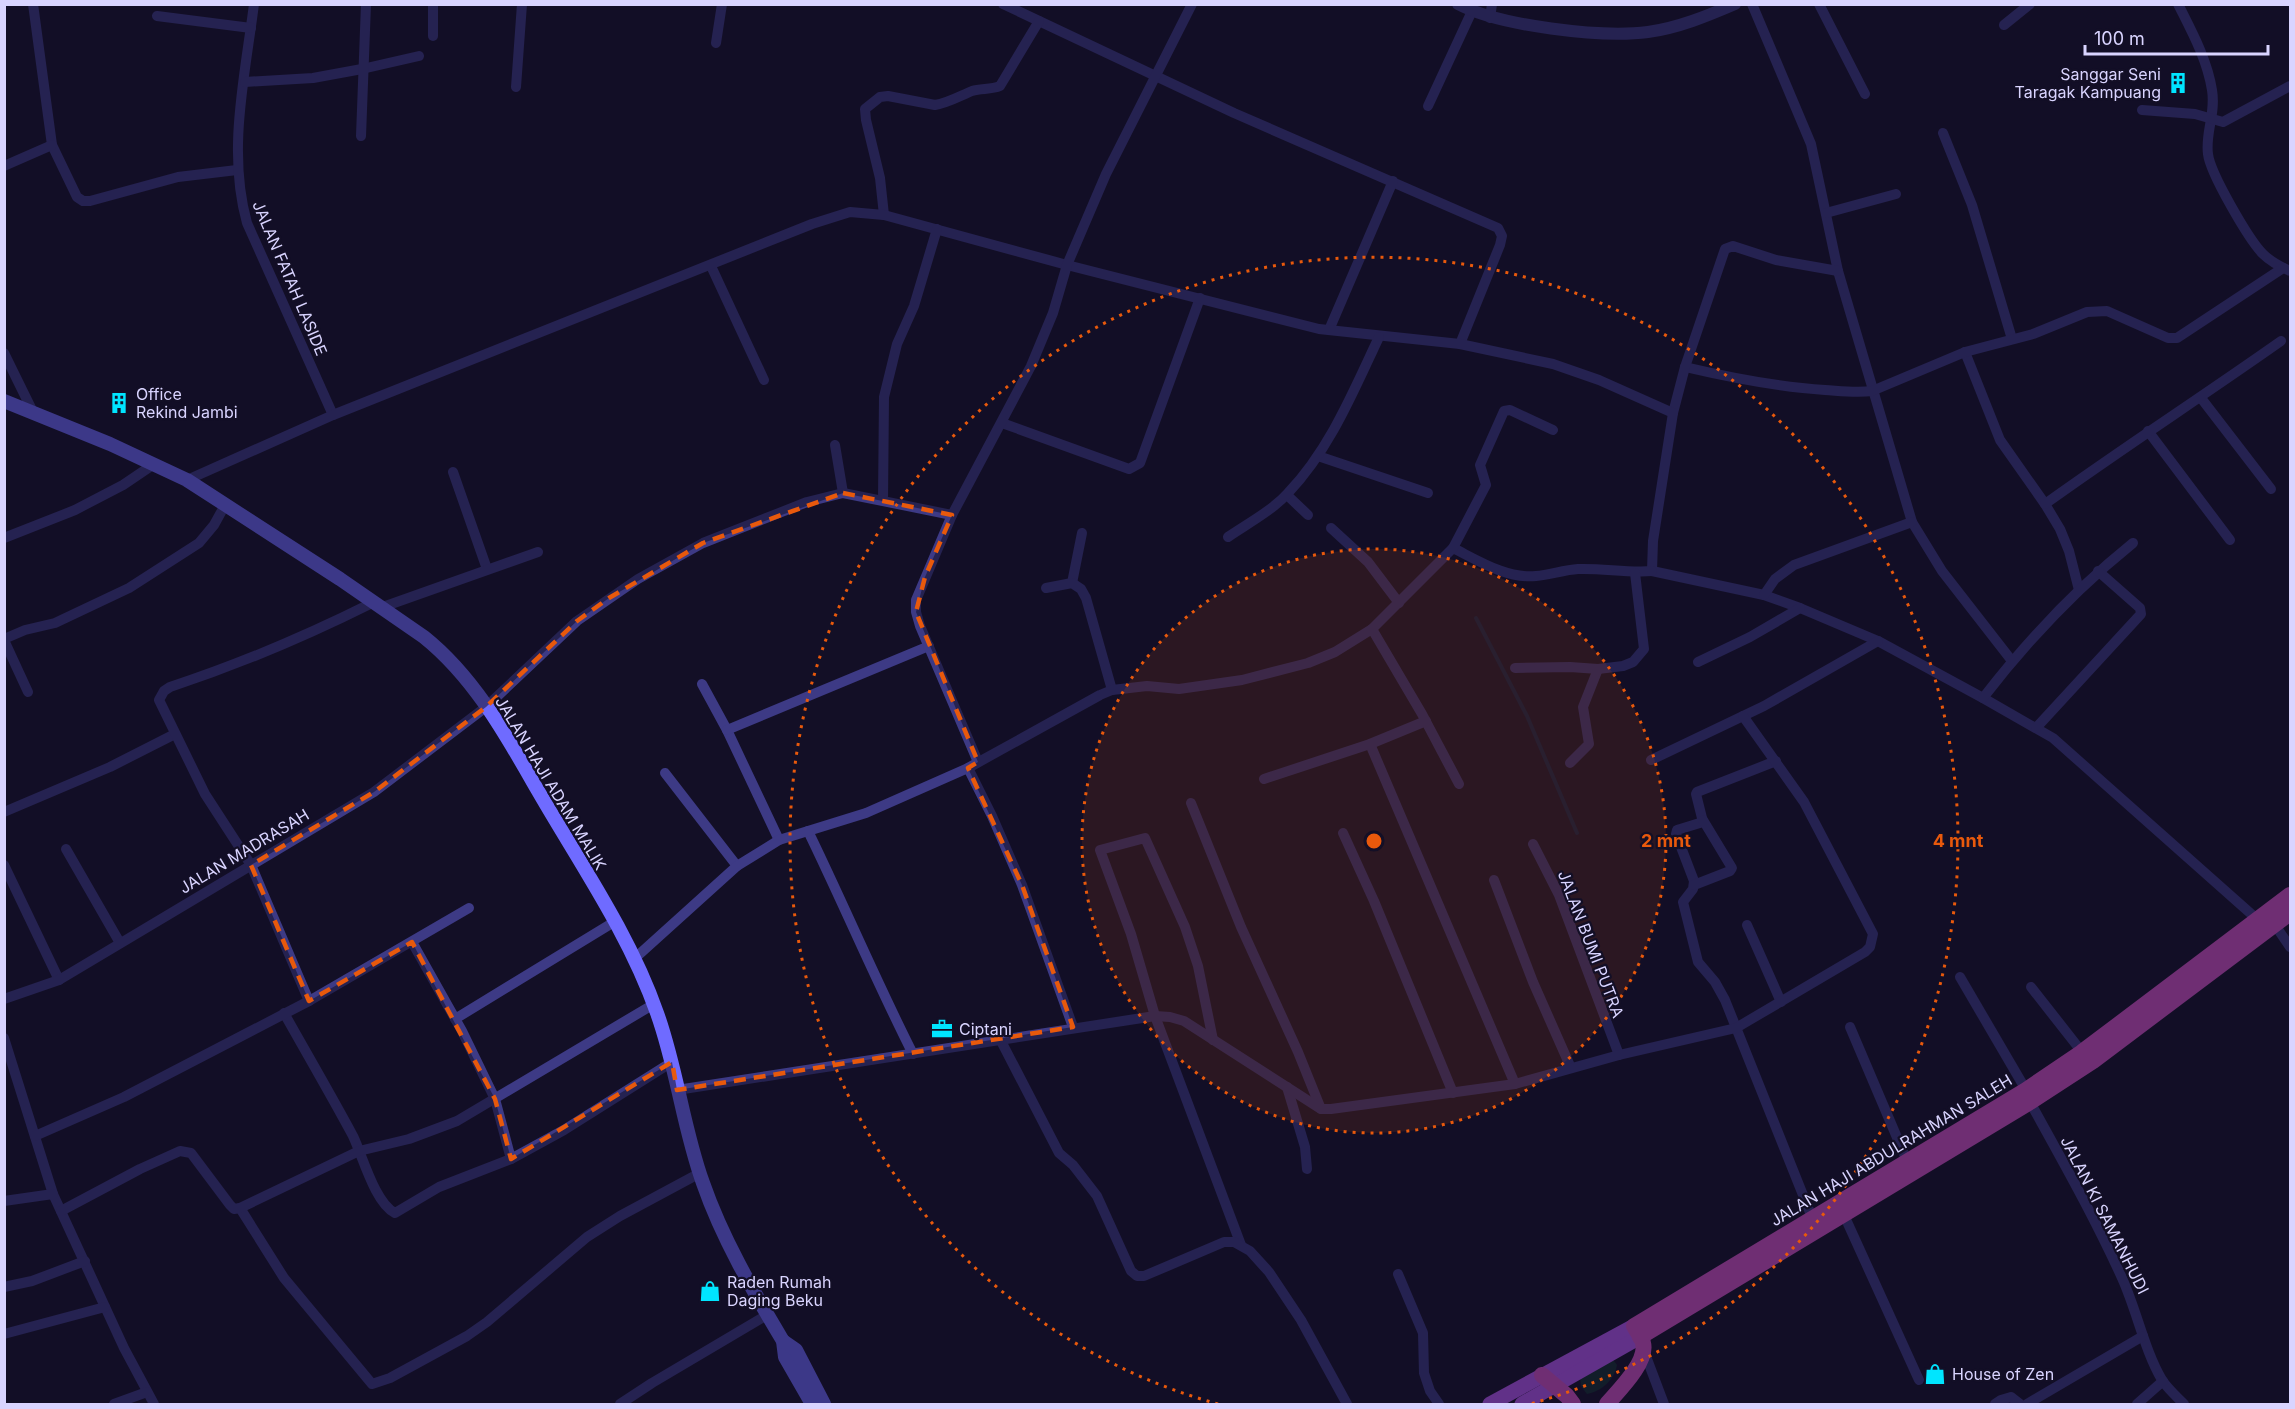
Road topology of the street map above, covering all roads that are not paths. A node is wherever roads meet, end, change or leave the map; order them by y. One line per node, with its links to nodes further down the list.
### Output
1 (33, 4): 36 (street)
2 (254, 4): 21 (street, JALAN FATAH LASIDE)
3 (366, 4): 25 (street)
4 (433, 4): 22 (street)
5 (522, 4): 29 (street)
6 (722, 4): 23 (street)
7 (1002, 4): 19 (street)
8 (1192, 4): 26 (street)
9 (1458, 4): 16 (street)
10 (1492, 4): 18 (street)
11 (1735, 4): 18 (street)
12 (1752, 4): 41 (street)
13 (1819, 4): 30 (street)
14 (2030, 4): 20 (street)
15 (2178, 4): 33 (street)
16 (1472, 11): 18 (street); 31 (street)
17 (157, 15): 21 (street)
18 (1490, 18)
19 (1039, 21): 26 (street); 42 (street)
20 (2004, 25)
21 (251, 28): 27 (street, JALAN FATAH LASIDE)
22 (433, 36)
23 (716, 43)
24 (419, 56): 25 (street)
25 (362, 69): 27 (street); 35 (street)
26 (1155, 75): 39 (street); 44 (street)
27 (245, 82): 38 (street, JALAN FATAH LASIDE)
28 (2290, 86): 33 (street)
29 (516, 87)
30 (1866, 94)
31 (1428, 106)
32 (2142, 110): 33 (street)
33 (2212, 121): 46 (street)
34 (1943, 133): 51 (street)
35 (361, 136)
36 (52, 145): 37 (street); 38 (street)
37 (4, 166)
38 (237, 170): 63 (street, JALAN FATAH LASIDE)
39 (1393, 181): 49 (street); 53 (street)
40 (1896, 194): 41 (street)
41 (1826, 213): 47 (street)
42 (884, 215): 43 (street); 45 (street)
43 (938, 229): 44 (street); 76 (street)
44 (1067, 265): 48 (street); 64 (street)
45 (711, 266): 57 (street); 63 (street)
46 (2287, 269): 51 (street)
47 (1838, 271): 56 (street); 58 (street)
48 (1200, 298): 49 (street); 64 (street)
49 (1329, 330): 50 (street)
50 (1379, 337): 53 (street); 68 (street)
51 (2012, 339): 54 (street)
52 (2281, 341): 59 (street)
53 (1460, 344): 62 (street)
54 (1965, 352): 58 (street); 77 (street)
55 (4, 353): 61 (street)
56 (1685, 367): 58 (street); 62 (street)
57 (765, 380)
58 (1872, 391): 81 (street)
59 (2201, 398): 66 (street); 72 (street)
60 (4, 401): 61 (main road, JALAN HAJI ADAM MALIK)
61 (33, 412): 69 (main road, JALAN HAJI ADAM MALIK)
62 (1673, 413): 91 (street)
63 (333, 415): 71 (street)
64 (1002, 423): 79 (street)
65 (1553, 430): 88 (street)
66 (2148, 431): 77 (street); 86 (street)
67 (835, 444): 74 (street)
68 (1318, 456): 73 (street); 75 (street)
69 (154, 464): 71 (main road, JALAN HAJI ADAM MALIK); 85 (street)
70 (453, 472): 90 (street)
71 (187, 480): 78 (main road, JALAN HAJI ADAM MALIK)
72 (2271, 489)
73 (1428, 493)
74 (843, 494): 76 (street); 113 (street, JALAN MADRASAH)
75 (1287, 495): 80 (street); 84 (street)
76 (883, 500): 79 (street)
77 (2045, 504): 96 (street)
78 (225, 505): 99 (main road, JALAN HAJI ADAM MALIK); 102 (street)
79 (952, 515): 104 (street)
80 (1308, 515)
81 (1912, 522): 97 (street); 105 (street)
82 (1331, 528): 98 (street)
83 (1082, 533): 94 (street)
84 (1228, 537)
85 (4, 538)
86 (2230, 540)
87 (2133, 543): 92 (street)
88 (1453, 548): 93 (street); 98 (street)
89 (538, 552): 90 (street)
90 (487, 569): 99 (street)
91 (1652, 571): 93 (street); 97 (street)
92 (2098, 571): 96 (street); 116 (street)
93 (1635, 573): 108 (street)
94 (1072, 583): 95 (street); 110 (street)
95 (1046, 588)
96 (2079, 590): 105 (street)
97 (1764, 595): 100 (street)
98 (1399, 603): 101 (street)
99 (376, 606): 113 (main road, JALAN HAJI ADAM MALIK); 118 (street)
100 (1800, 608): 103 (street); 106 (street)
101 (1371, 629): 110 (street); 115 (street)
102 (4, 639): 111 (street)
103 (1878, 642): 112 (street); 114 (street)
104 (929, 646): 117 (street); 122 (street)
105 (2012, 661): 112 (street)
106 (1698, 662)
107 (1515, 668): 108 (street)
108 (1598, 669): 123 (street)
109 (702, 684): 117 (street)
110 (1112, 690): 122 (street)
111 (28, 692)
112 (1983, 698): 116 (street)
113 (486, 707): 137 (street, JALAN MADRASAH); 145 (main road, JALAN HAJI ADAM MALIK)
114 (1743, 716): 120 (street); 121 (street)
115 (1426, 721): 119 (street); 127 (street)
116 (2036, 728): 144 (street)
117 (727, 730): 133 (street)
118 (175, 734): 129 (street); 137 (street)
119 (1370, 744): 126 (street); 174 (street)
120 (1652, 760)
121 (1776, 761): 130 (street); 158 (street)
122 (978, 762): 124 (street)
123 (1570, 763)
124 (968, 768): 131 (street); 163 (street)
125 (665, 773): 138 (street)
126 (1264, 779)
127 (1459, 784)
128 (1191, 803): 180 (street)
129 (4, 812)
130 (1703, 820): 140 (street); 140 (street)
131 (808, 831): 133 (street); 170 (street)
132 (1343, 833): 177 (street)
133 (779, 840): 138 (street)
134 (1533, 844): 171 (street, JALAN BUMI PUTRA)
135 (66, 849): 149 (street)
136 (4, 865): 154 (street)
137 (251, 865): 149 (street, JALAN MADRASAH); 157 (street)
138 (737, 866): 152 (street)
139 (1494, 880): 173 (street)
140 (1694, 885): 165 (street)
141 (2290, 895): 144 (highway, JALAN HAJI ABDULRAHMAN SALEH)
142 (470, 908): 148 (street)
143 (2290, 913): 147 (highway, JALAN HAJI ABDULRAHMAN SALEH)
144 (2258, 921): 151 (highway, JALAN HAJI ABDULRAHMAN SALEH)
145 (614, 922): 152 (main road, JALAN HAJI ADAM MALIK); 162 (street)
146 (1747, 925): 158 (street)
147 (2275, 925): 150 (street); 151 (highway, JALAN HAJI ABDULRAHMAN SALEH)
148 (412, 942): 157 (street); 162 (street)
149 (120, 943): 154 (street, JALAN MADRASAH)
150 (2290, 947)
151 (2224, 954): 169 (highway, JALAN HAJI ABDULRAHMAN SALEH); 178 (highway, JALAN HAJI ABDULRAHMAN SALEH)
152 (634, 959): 159 (main road, JALAN HAJI ADAM MALIK)
153 (1960, 977): 178 (street, JALAN KI SAMANHUDI)
154 (59, 980): 156 (street, JALAN MADRASAH)
155 (2031, 987): 169 (street)
156 (4, 999)
157 (309, 1001): 160 (street)
158 (1781, 1002): 165 (street)
159 (654, 1004): 172 (main road, JALAN HAJI ADAM MALIK); 179 (street)
160 (284, 1014): 181 (street); 182 (street)
161 (1155, 1016): 163 (street); 167 (street); 167 (street); 193 (street)
162 (455, 1019): 179 (street)
163 (1073, 1027): 168 (street)
164 (1850, 1027): 184 (street)
165 (1736, 1028): 171 (street); 192 (street)
166 (4, 1038): 181 (street)
167 (1213, 1040): 175 (street)
168 (1001, 1041): 170 (street); 193 (street)
169 (2082, 1052): 178 (highway, JALAN HAJI ABDULRAHMAN SALEH)
170 (913, 1054): 176 (street)
171 (1618, 1055): 173 (street)
172 (672, 1062): 176 (main road, JALAN HAJI ADAM MALIK); 183 (street)
173 (1571, 1068): 174 (street)
174 (1515, 1084): 177 (street)
175 (1287, 1087): 180 (street); 185 (street)
176 (677, 1090): 186 (main road, JALAN HAJI ADAM MALIK)
177 (1453, 1093): 180 (street)
178 (2028, 1096): 184 (highway, JALAN HAJI ABDULRAHMAN SALEH); 191 (highway, JALAN HAJI ABDULRAHMAN SALEH); 200 (street, JALAN KI SAMANHUDI)
179 (495, 1099): 182 (street); 183 (street)
180 (1321, 1109)
181 (35, 1136): 187 (street)
182 (359, 1151): 183 (street); 189 (street)
183 (511, 1159)
184 (1907, 1161): 192 (highway, JALAN HAJI ABDULRAHMAN SALEH)
185 (1307, 1169)
186 (700, 1173): 189 (street); 198 (main road, JALAN HAJI ADAM MALIK)
187 (53, 1194): 188 (street); 190 (street)
188 (4, 1201)
189 (240, 1209): 190 (street)
190 (61, 1211): 194 (street)
191 (1844, 1215): 201 (highway, JALAN HAJI ABDULRAHMAN SALEH); 204 (street)
192 (1813, 1220): 201 (highway, JALAN HAJI ABDULRAHMAN SALEH)
193 (1241, 1245): 212 (street)
194 (85, 1261): 196 (street); 197 (street)
195 (1398, 1274): 213 (street)
196 (4, 1287)
197 (105, 1307): 199 (street); 206 (street)
198 (767, 1315): 202 (main road, JALAN HAJI ADAM MALIK); 209 (street)
199 (4, 1335)
200 (2143, 1336): 205 (street, JALAN KI SAMANHUDI); 221 (street)
201 (1639, 1338): 203 (main road, JALAN HAJI ABDULRAHMAN SALEH); 217 (highway); 218 (street)
202 (783, 1341): 210 (main road, JALAN HAJI ADAM MALIK); 211 (main road)
203 (1549, 1380): 214 (main road, JALAN HAJI ABDULRAHMAN SALEH); 215 (main road, JALAN HAJI ABDULRAHMAN SALEH); 216 (highway)
204 (1918, 1380)
205 (2163, 1382): 222 (street); 223 (street, JALAN KI SAMANHUDI)
206 (147, 1392): 207 (street); 208 (street)
207 (114, 1404)
208 (154, 1404)
209 (620, 1404)
210 (812, 1404)
211 (824, 1404)
212 (1347, 1404)
213 (1439, 1404)
214 (1490, 1404)
215 (1522, 1404)
216 (1573, 1404)
217 (1607, 1404)
218 (1664, 1404)
219 (1995, 1404): 220 (street)
220 (2020, 1404)
221 (2027, 1404)
222 (2137, 1404)
223 (2184, 1404)

